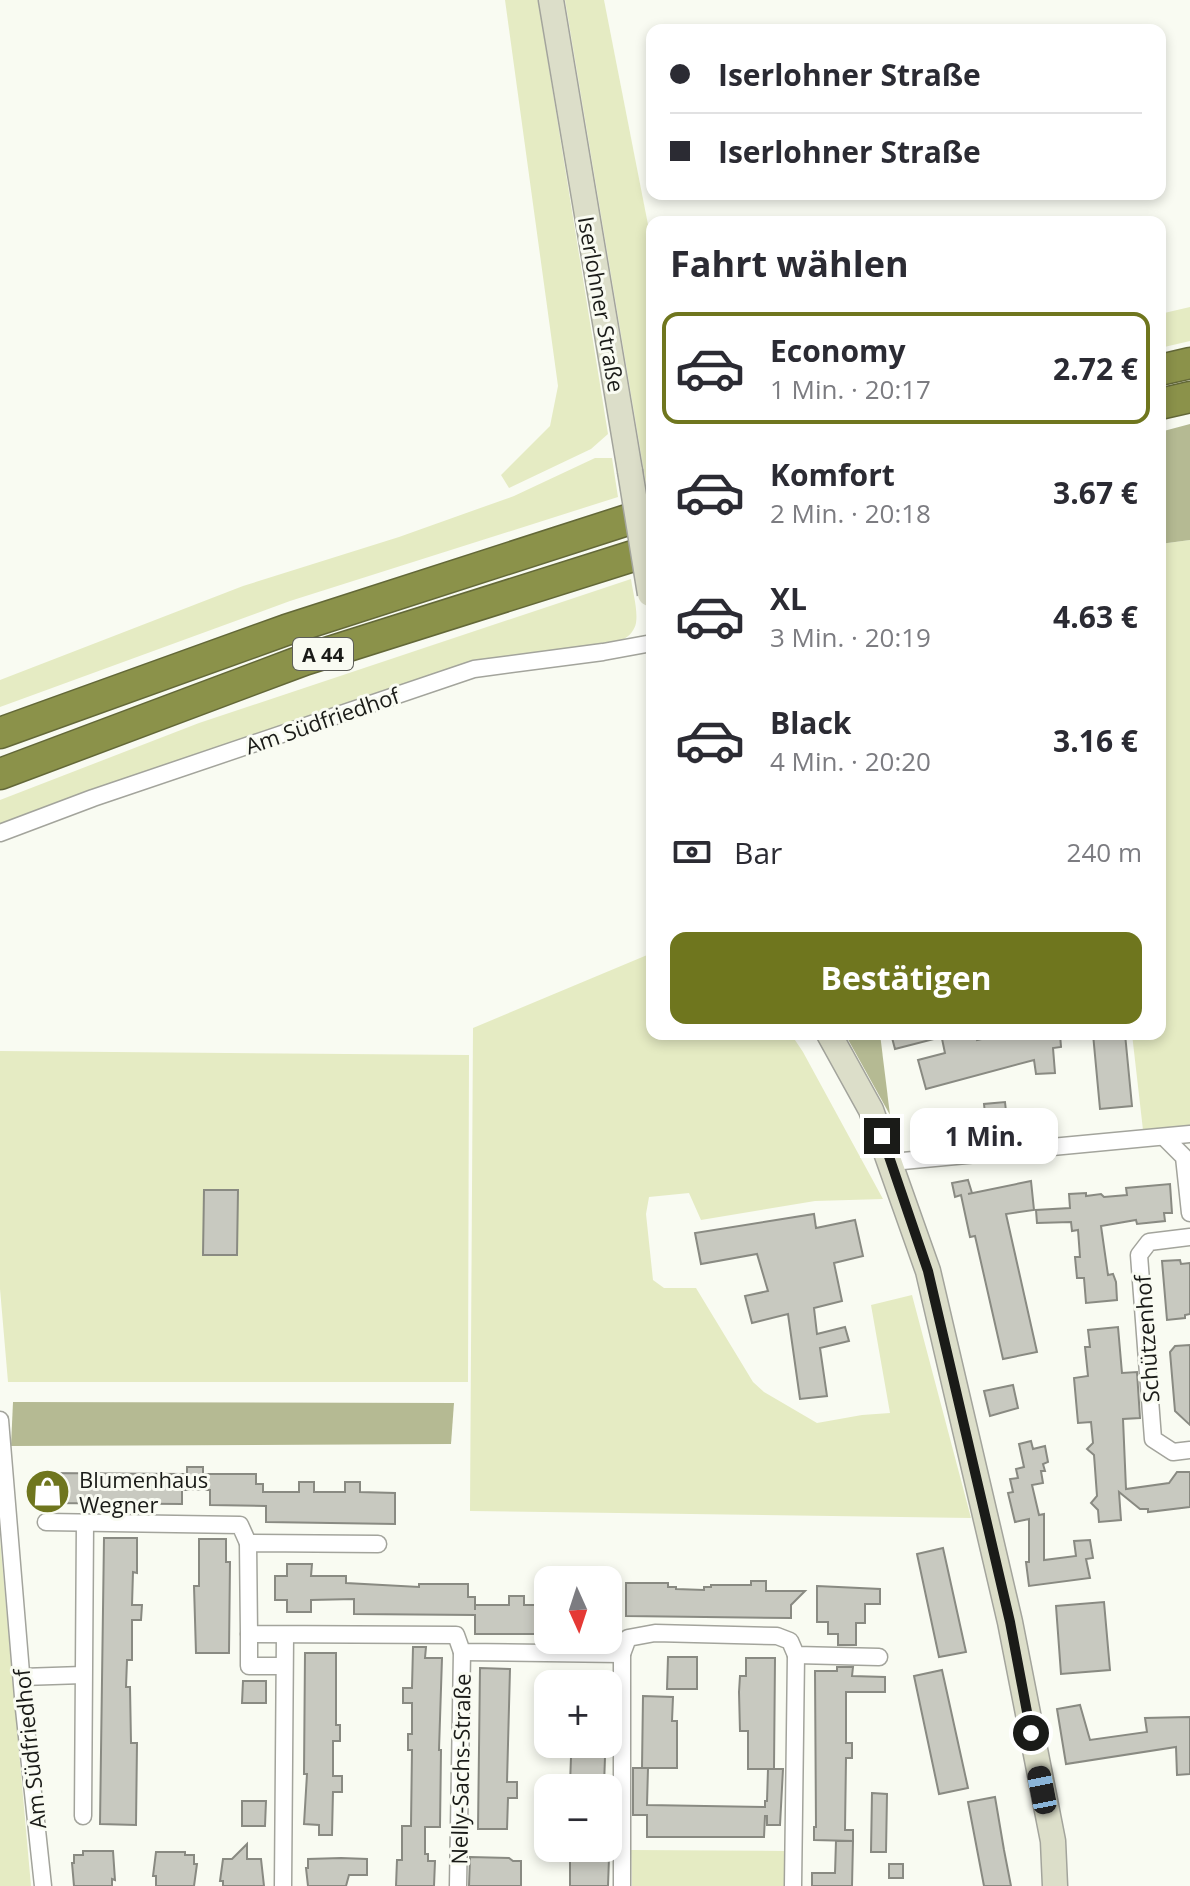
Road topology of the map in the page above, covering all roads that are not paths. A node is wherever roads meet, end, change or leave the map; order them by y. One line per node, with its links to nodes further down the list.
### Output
1 (551, 0): 8 (main road, Iserlohner Straße, bridge)
2 (1190, 363): 3 (highway)
3 (1166, 369)
4 (1190, 397): 5 (highway)
5 (1166, 403)
6 (646, 514): 10 (highway, A 44)
7 (646, 552): 11 (highway, A 44)
8 (646, 570)
9 (646, 644): 12 (street, Am Südfriedhof)
10 (0, 733)
11 (0, 774)
12 (0, 833)
13 (832, 1040): 16 (main road)
14 (1190, 1134): 15 (street)
15 (1164, 1137): 16 (street); 17 (street)
16 (892, 1162): 41 (main road)
17 (1190, 1213)
18 (1190, 1237): 20 (street, Schützenhof)
19 (0, 1420): 34 (street, Am Südfriedhof)
20 (1190, 1450)
21 (46, 1522): 22 (street)
22 (85, 1522): 23 (street); 33 (street)
23 (248, 1543): 24 (street); 25 (street)
24 (378, 1544)
25 (249, 1634): 26 (street); 32 (street)
26 (285, 1635): 27 (street); 32 (street)
27 (462, 1652): 28 (street); 38 (street, Nelly-Sachs-Straße)
28 (534, 1653)
29 (622, 1654): 30 (street); 39 (street)
30 (796, 1655): 31 (street); 40 (street)
31 (879, 1657)
32 (284, 1666): 37 (street)
33 (83, 1675): 34 (street); 35 (street)
34 (22, 1677): 36 (street, Am Südfriedhof)
35 (83, 1816)
36 (43, 1886)
37 (283, 1886)
38 (458, 1886)
39 (622, 1886)
40 (793, 1886)
41 (1055, 1886)

